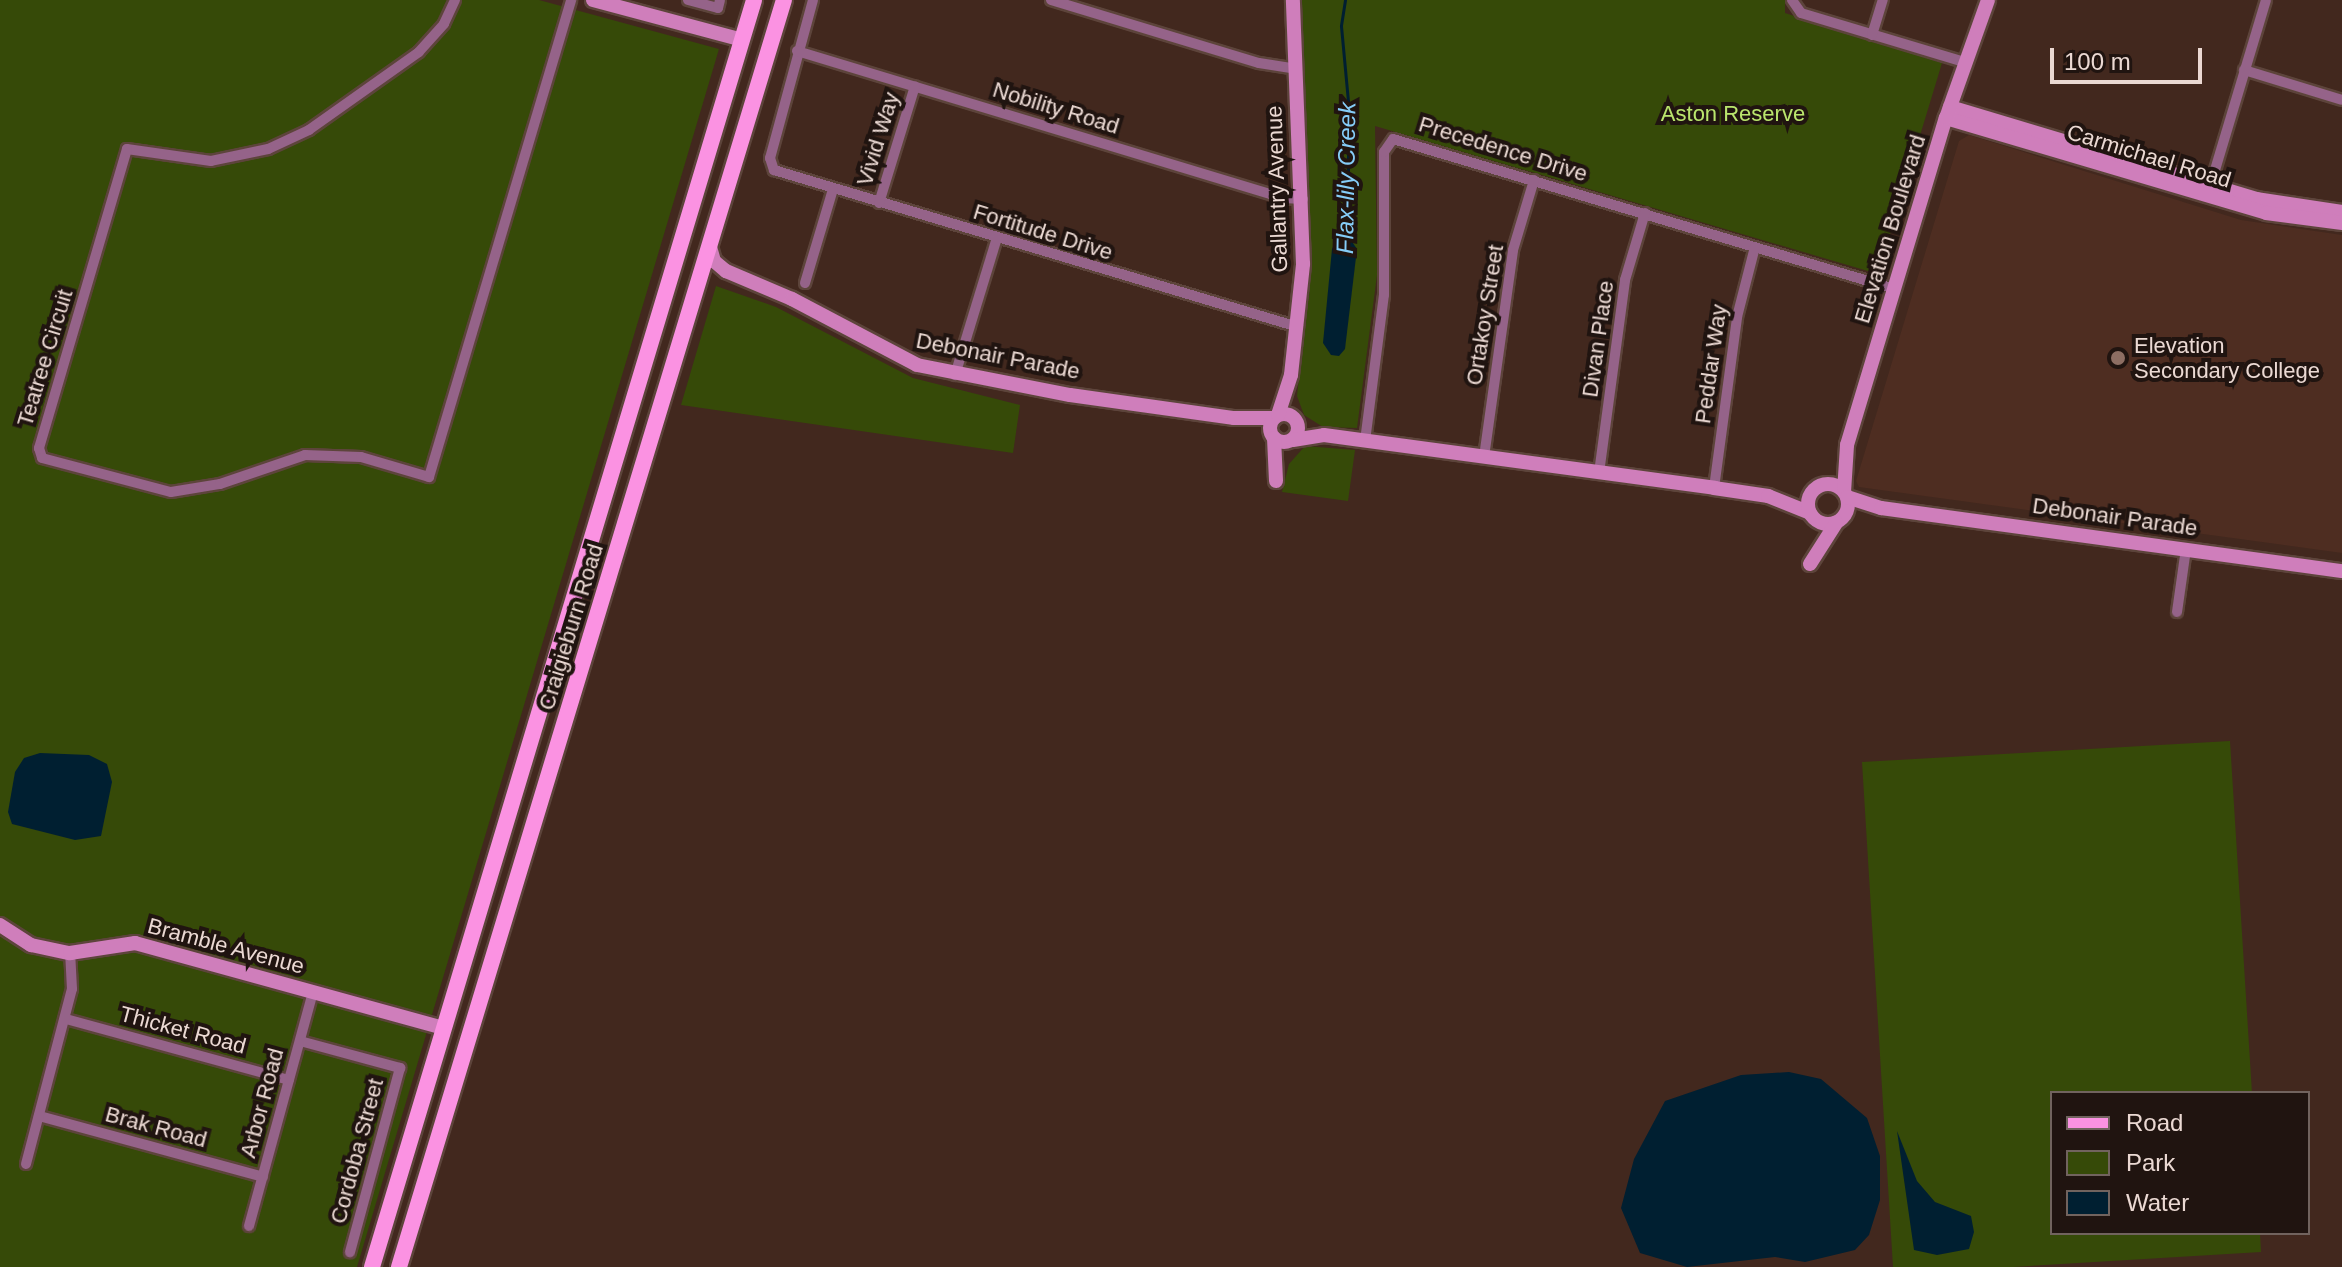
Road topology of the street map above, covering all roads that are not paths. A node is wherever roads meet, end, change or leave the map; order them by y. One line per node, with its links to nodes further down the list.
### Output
1 (455, 0): 2 (street, Teatree Circuit)
2 (571, 0)
3 (593, 0): 16 (street)
4 (688, 0): 5 (street)
5 (720, 0)
6 (754, 0): 16 (main road, Craigieburn Road)
7 (784, 0): 33 (main road, Craigieburn Road)
8 (813, 0): 17 (street)
9 (1051, 0): 19 (street)
10 (1293, 0): 19 (street, Gallantry Avenue)
11 (1792, 0): 15 (street)
12 (1883, 0): 15 (street)
13 (1985, 0): 18 (street, Elevation Boulevard)
14 (2266, 0): 20 (street)
15 (1872, 35): 18 (street)
16 (742, 40): 66 (main road, Craigieburn Road)
17 (797, 51): 21 (street, Nobility Road); 25 (street, Fortitude Drive)
18 (1964, 62): 23 (street, Elevation Boulevard)
19 (1296, 69): 27 (street, Gallantry Avenue)
20 (2244, 70): 22 (street); 26 (street)
21 (915, 86): 27 (street, Nobility Road); 28 (street, Vivid Way)
22 (2341, 98)
23 (1948, 112): 26 (street, Carmichael Road); 38 (street, Elevation Boulevard)
24 (1534, 180): 30 (street, Precedence Drive); 48 (street, Precedence Drive); 50 (street, Ortakoy Street)
25 (833, 189): 28 (street, Fortitude Drive); 37 (street)
26 (2208, 191): 29 (street, Carmichael Road); 31 (street, Carmichael Road)
27 (1303, 199): 39 (street, Gallantry Avenue)
28 (879, 203): 32 (street, Fortitude Drive)
29 (2342, 212)
30 (1645, 213): 34 (street, Precedence Drive); 51 (street, Divan Place)
31 (2342, 223)
32 (997, 238): 39 (street, Fortitude Drive); 40 (street)
33 (710, 247): 35 (street); 36 (main road, Craigieburn Road)
34 (1755, 247): 38 (street, Precedence Drive); 52 (street, Peddar Way)
35 (726, 271): 36 (street); 40 (street, Debonair Parade)
36 (699, 281): 75 (main road, Craigieburn Road)
37 (805, 283)
38 (1895, 289): 49 (street, Elevation Boulevard)
39 (1298, 327): 41 (street, Gallantry Avenue)
40 (955, 375): 43 (street, Debonair Parade)
41 (1291, 375): 42 (street, Gallantry Avenue); 44 (street, Gallantry Avenue)
42 (1276, 416): 43 (street, Debonair Parade); 44 (street, Debonair Parade); 46 (street, Gallantry Avenue)
43 (1234, 418): 46 (street, Debonair Parade)
44 (1296, 419): 45 (street); 47 (street, Gallantry Avenue)
45 (1324, 435): 47 (street); 48 (street)
46 (1273, 436): 47 (street, Debonair Parade); 47 (street)
47 (1291, 441)
48 (1365, 441): 50 (street)
49 (1847, 445): 53 (street, Elevation Boulevard); 54 (street, Elevation Boulevard)
50 (1484, 457): 51 (street)
51 (1599, 473): 52 (street)
52 (1714, 488): 55 (street)
53 (1817, 488): 54 (street, Debonair Parade); 55 (street); 57 (street)
54 (1846, 495): 56 (street, Debonair Parade); 58 (street, Elevation Boulevard)
55 (1768, 496): 57 (street)
56 (1881, 508): 58 (street, Debonair Parade); 59 (street, Debonair Parade)
57 (1812, 516): 58 (street); 58 (street)
58 (1841, 518)
59 (2186, 549): 60 (street, Debonair Parade); 61 (street)
60 (2342, 571)
61 (2177, 612)
62 (0, 925): 63 (street, Bramble Avenue)
63 (70, 953): 64 (street, Bramble Avenue); 65 (street)
64 (313, 992): 66 (street, Bramble Avenue); 67 (street, Arbor Road)
65 (66, 1019): 68 (street, Thicket Road); 69 (street)
66 (443, 1028): 74 (main road, Craigieburn Road)
67 (300, 1041): 68 (street, Arbor Road); 73 (street, Cordoba Street)
68 (289, 1080): 71 (street, Arbor Road)
69 (39, 1116): 70 (street); 71 (street, Brak Road)
70 (26, 1164)
71 (263, 1177): 72 (street, Arbor Road)
72 (249, 1226)
73 (350, 1252)
74 (372, 1267)
75 (399, 1267)

